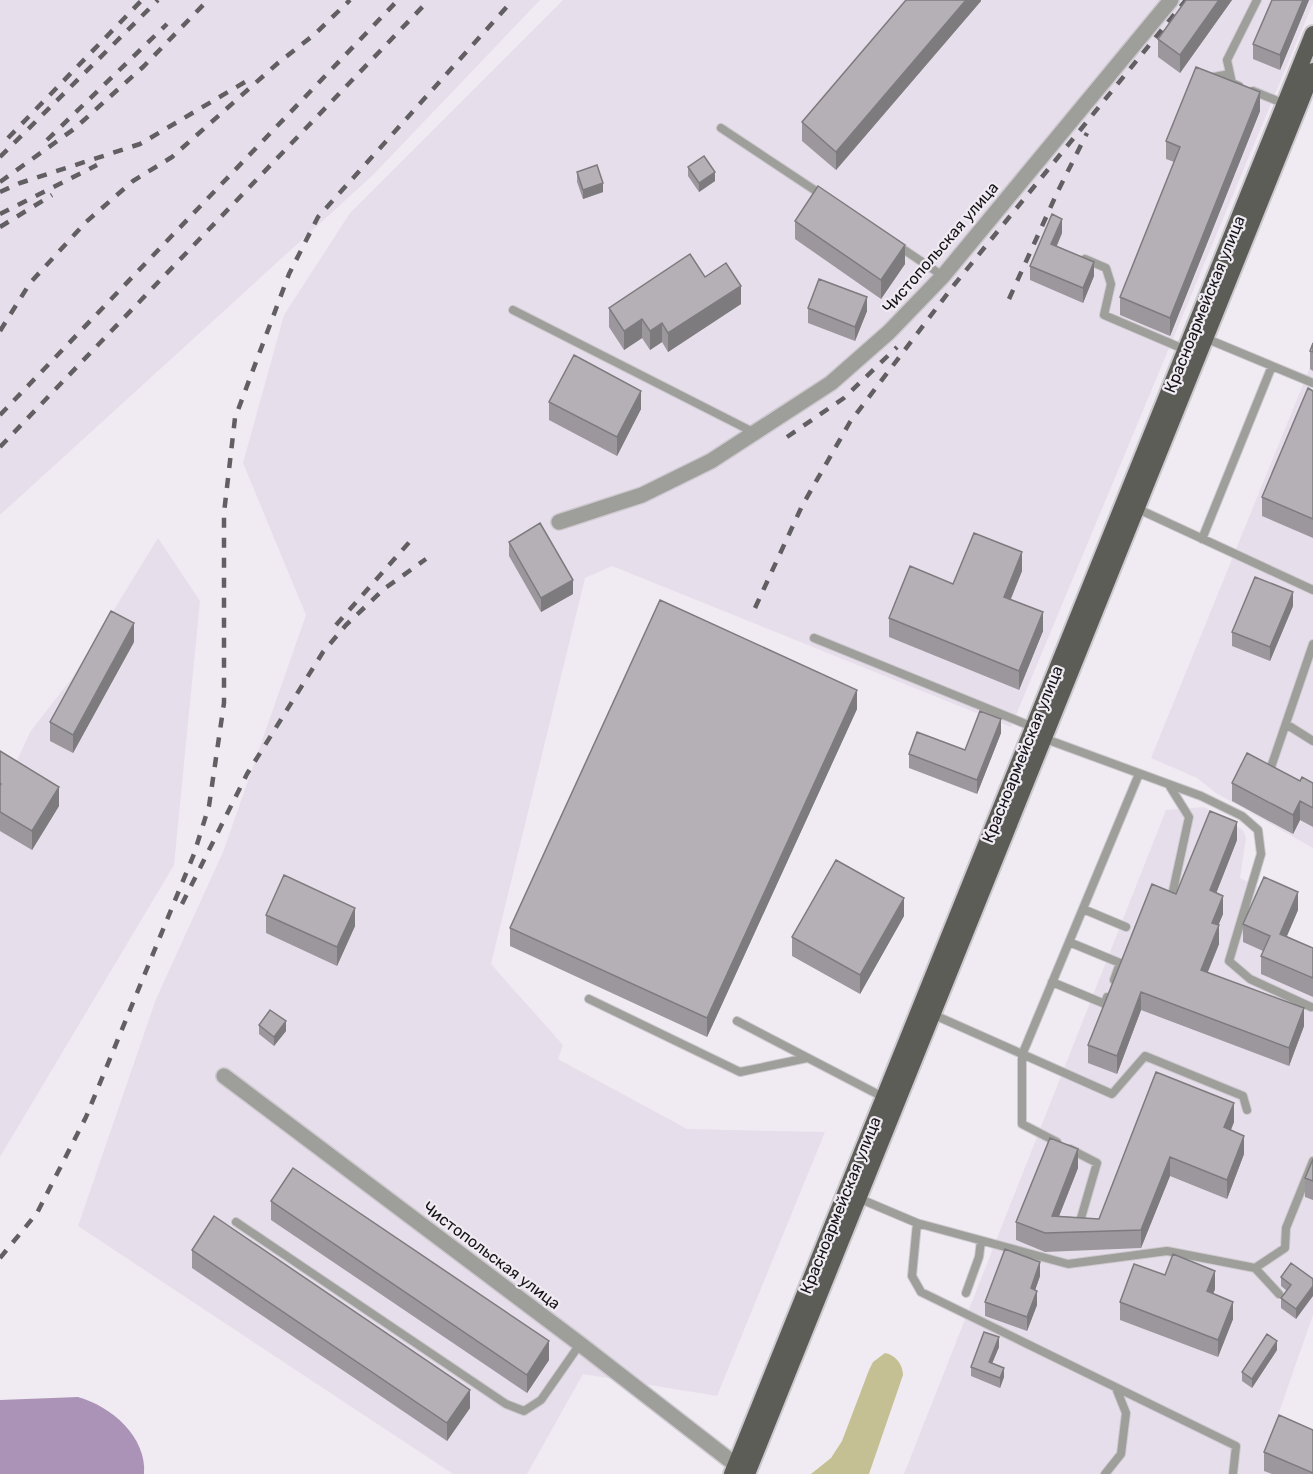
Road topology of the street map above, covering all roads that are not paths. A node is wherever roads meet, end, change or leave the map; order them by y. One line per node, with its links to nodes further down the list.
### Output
1 (1171, 0): 12 (street, Чистопольская улица)
2 (1257, 0): 4 (lane)
3 (1313, 34): 7 (main road, Красноармейская улица)
4 (1230, 74): 5 (lane); 7 (lane)
5 (1198, 80)
6 (1311, 81): 14 (main road, Красноармейская улица)
7 (1285, 104): 15 (main road, Красноармейская улица)
8 (721, 128): 9 (lane)
9 (828, 198)
10 (885, 237): 12 (lane)
11 (1073, 254): 15 (lane)
12 (943, 276): 18 (street, Чистопольская улица)
13 (513, 310): 18 (lane)
14 (1204, 338): 16 (lane); 19 (main road, Красноармейская улица)
15 (1186, 350): 19 (main road, Красноармейская улица)
16 (1272, 366): 17 (lane); 21 (lane)
17 (1313, 383)
18 (754, 433): 20 (street, Чистопольская улица)
19 (1130, 506): 21 (lane); 26 (main road, Красноармейская улица)
20 (560, 522)
21 (1202, 539): 22 (lane)
22 (1313, 590)
23 (814, 638): 26 (lane)
24 (1313, 644): 25 (lane)
25 (1286, 724): 27 (lane); 28 (lane)
26 (1038, 732): 29 (lane); 38 (main road, Красноармейская улица); 43 (main road, Красноармейская улица)
27 (1313, 741)
28 (1269, 773)
29 (1139, 774): 30 (lane); 32 (lane)
30 (1169, 785): 31 (lane); 37 (lane)
31 (1170, 900)
32 (1083, 909): 33 (lane); 34 (lane)
33 (1126, 927)
34 (1069, 942): 35 (lane); 35 (lane)
35 (1052, 982): 40 (lane)
36 (589, 999): 41 (lane)
37 (1311, 1007)
38 (932, 1014): 40 (lane); 46 (main road, Красноармейская улица)
39 (737, 1021): 41 (lane)
40 (1022, 1055): 44 (lane); 47 (lane)
41 (807, 1058): 43 (lane)
42 (224, 1076): 54 (street, Чистопольская улица)
43 (883, 1097): 56 (main road, Красноармейская улица)
44 (1247, 1110)
45 (1313, 1161): 51 (lane)
46 (858, 1198): 49 (lane); 56 (main road, Красноармейская улица)
47 (1081, 1218)
48 (236, 1222): 54 (lane)
49 (917, 1223): 50 (lane); 55 (lane)
50 (981, 1241): 51 (lane); 52 (lane)
51 (1255, 1268): 53 (lane)
52 (966, 1293)
53 (1279, 1294)
54 (580, 1344): 56 (street, Чистопольская улица)
55 (1116, 1388): 57 (lane); 58 (lane)
56 (741, 1472)
57 (1105, 1474)
58 (1233, 1474)

